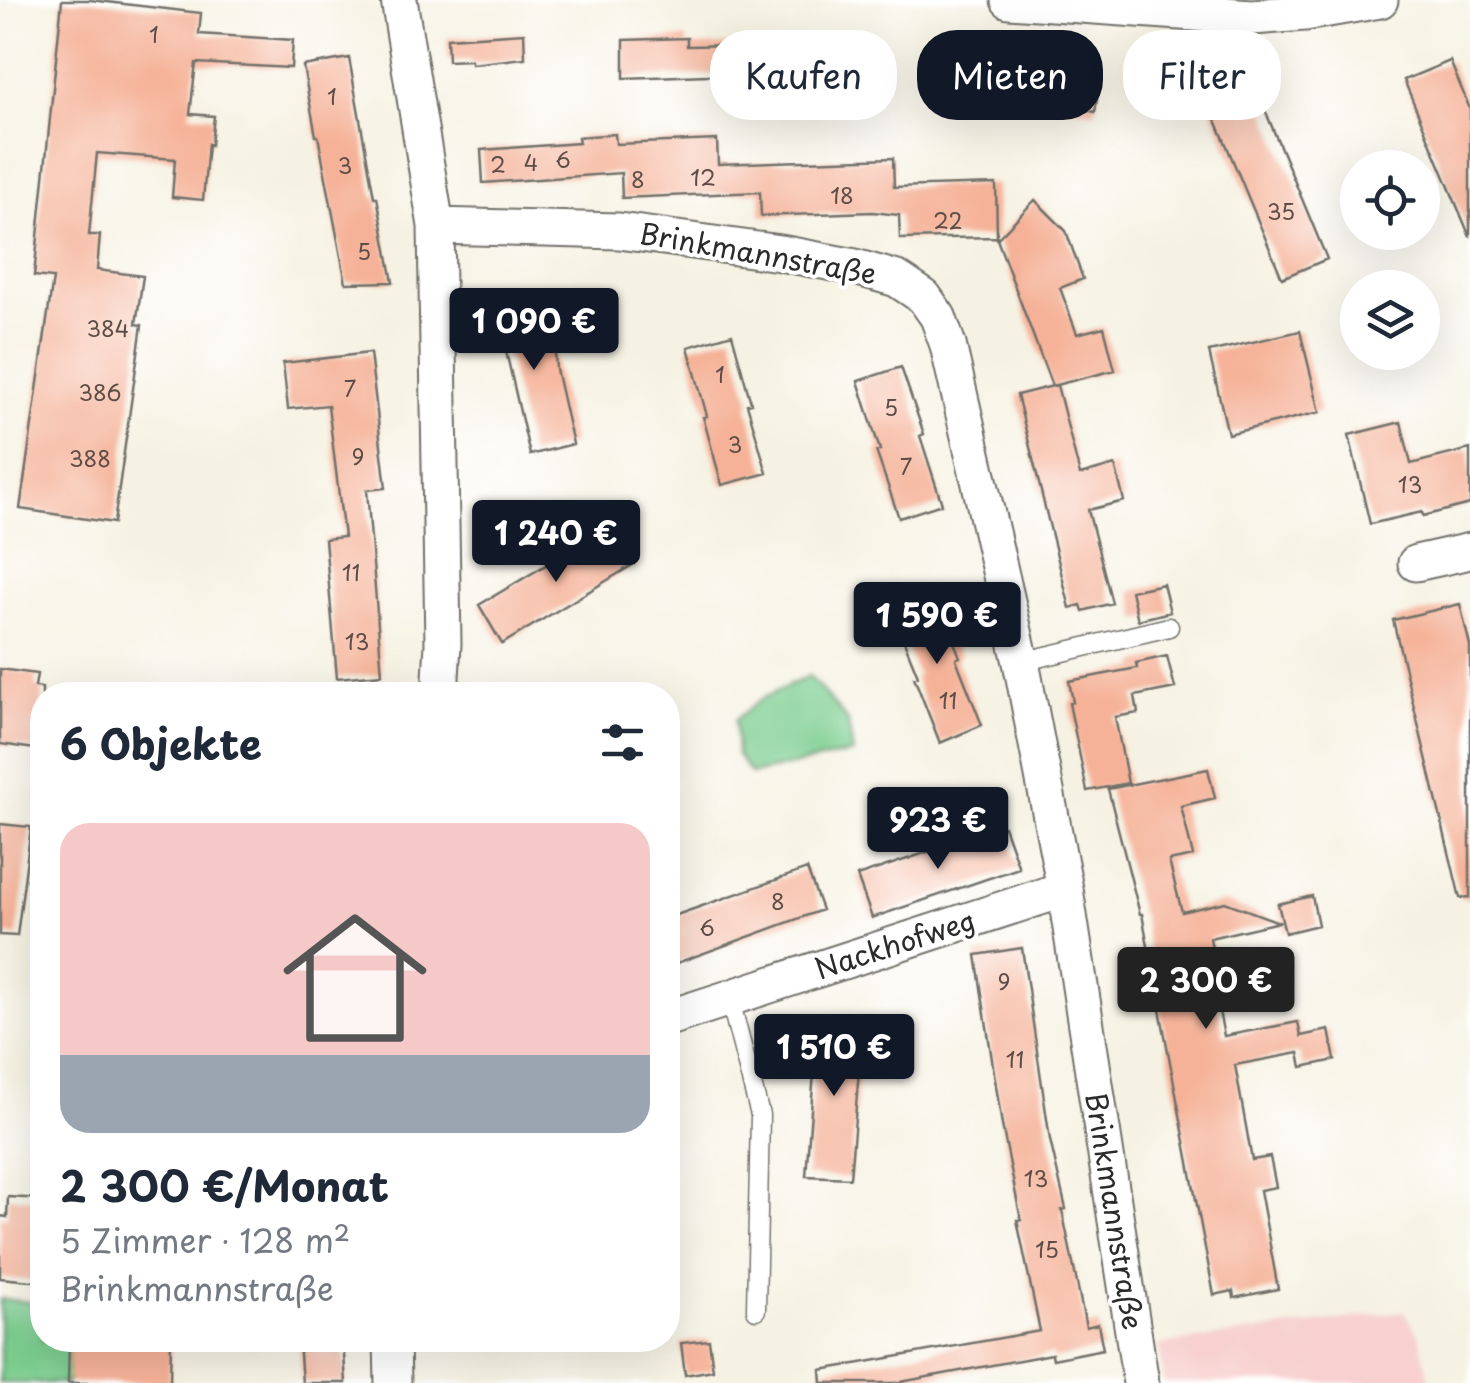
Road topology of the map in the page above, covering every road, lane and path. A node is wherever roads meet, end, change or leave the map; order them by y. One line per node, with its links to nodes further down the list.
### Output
1 (399, 0): 4 (street)
2 (1009, 0): 3 (street)
3 (1362, 2)
4 (436, 226): 8 (street, Brinkmannstraße); 9 (street)
5 (1470, 551): 6 (street)
6 (1416, 563)
7 (1169, 627): 8 (lane)
8 (1021, 662): 10 (street, Brinkmannstraße)
9 (441, 682)
10 (1064, 889): 11 (street, Nackhofweg); 16 (street, Brinkmannstraße)
11 (730, 1000): 12 (street, Nackhofweg); 13 (lane)
12 (680, 1015)
13 (756, 1310)
14 (392, 1352): 15 (street)
15 (393, 1383)
16 (1141, 1383)

